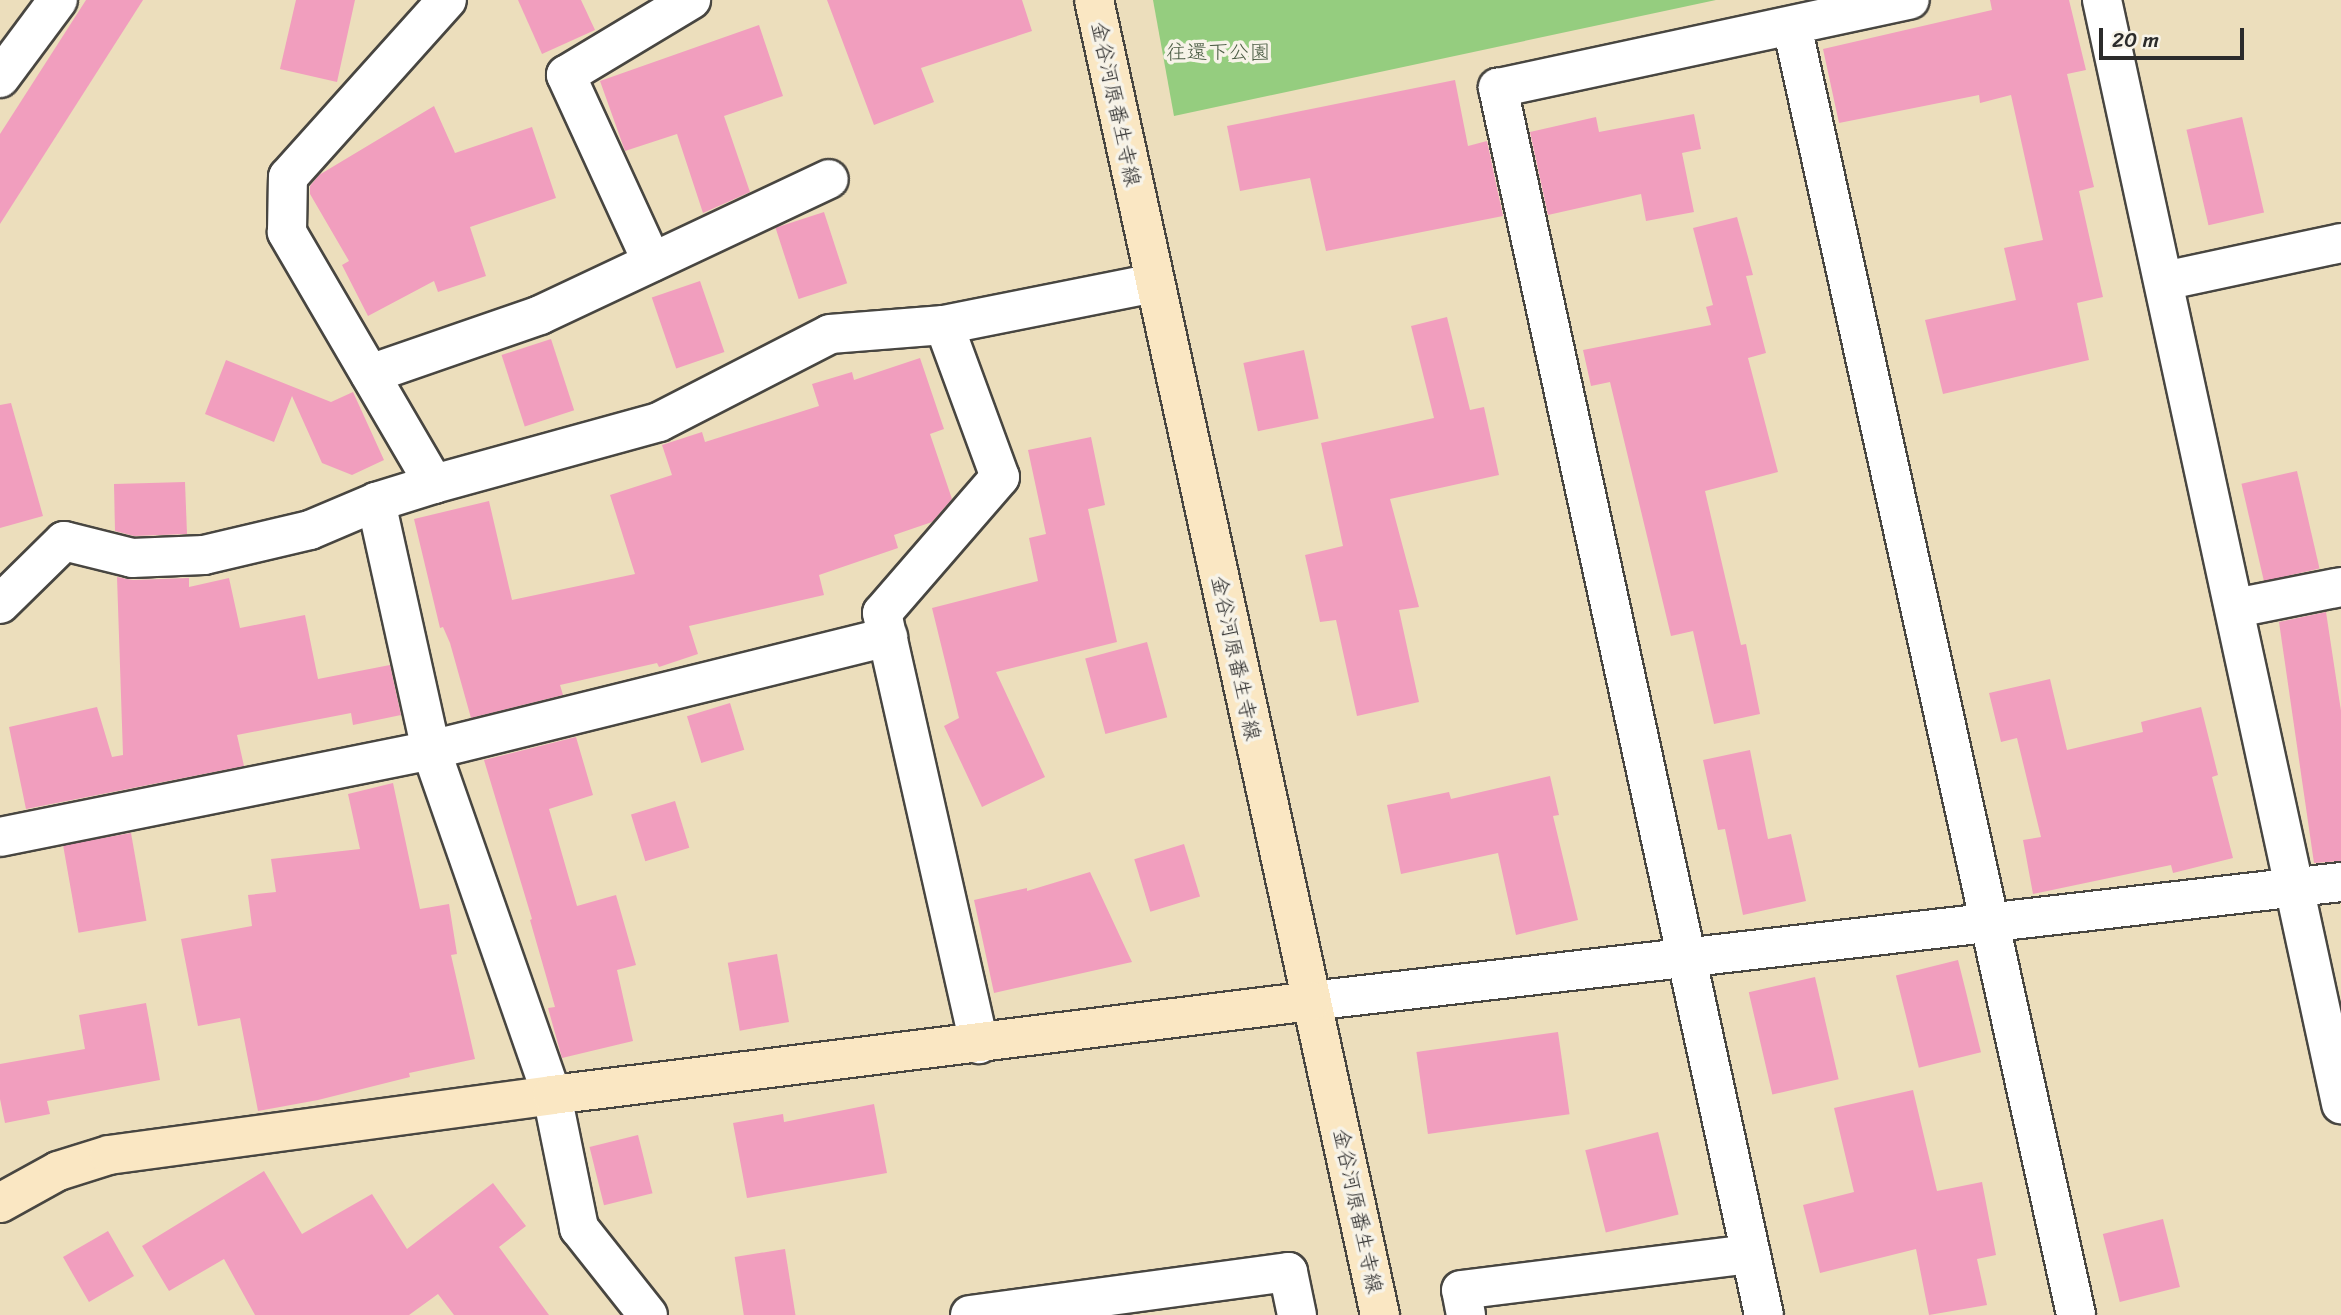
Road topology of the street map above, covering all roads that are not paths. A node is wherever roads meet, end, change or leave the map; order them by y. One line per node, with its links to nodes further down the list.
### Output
1 (58, 0): 8 (street)
2 (447, 0): 15 (street)
3 (691, 0): 11 (street)
4 (1094, 0): 13 (street, 金谷河原番生寺線)
5 (1910, 0): 7 (street)
6 (2102, 0): 12 (street)
7 (1792, 26): 26 (street); 27 (street)
8 (0, 78)
9 (829, 179): 11 (street)
10 (2341, 243): 12 (street)
11 (652, 262): 15 (street)
12 (2164, 281): 20 (street)
13 (1154, 283): 14 (street); 28 (street, 金谷河原番生寺線)
14 (944, 325): 16 (street); 21 (street)
15 (370, 374): 16 (street)
16 (434, 484): 17 (street)
17 (376, 502): 19 (street); 22 (street)
18 (2341, 587): 20 (street)
19 (0, 604)
20 (2236, 608): 25 (street)
21 (888, 637): 22 (street); 29 (street)
22 (431, 750): 23 (street); 30 (street)
23 (0, 837)
24 (2341, 882): 25 (street)
25 (2293, 888): 26 (street); 31 (street)
26 (1991, 924): 27 (street); 41 (street)
27 (1687, 958): 28 (street); 33 (street)
28 (1311, 1001): 29 (street); 38 (street, 金谷河原番生寺線)
29 (979, 1044): 30 (street)
30 (552, 1095): 32 (street); 35 (street)
31 (2341, 1104)
32 (8, 1189)
33 (1751, 1254): 39 (street); 40 (street)
34 (1144, 1303): 36 (street); 37 (street)
35 (648, 1315)
36 (970, 1315)
37 (1297, 1315)
38 (1380, 1315)
39 (1466, 1315)
40 (1764, 1315)
41 (2076, 1315)

